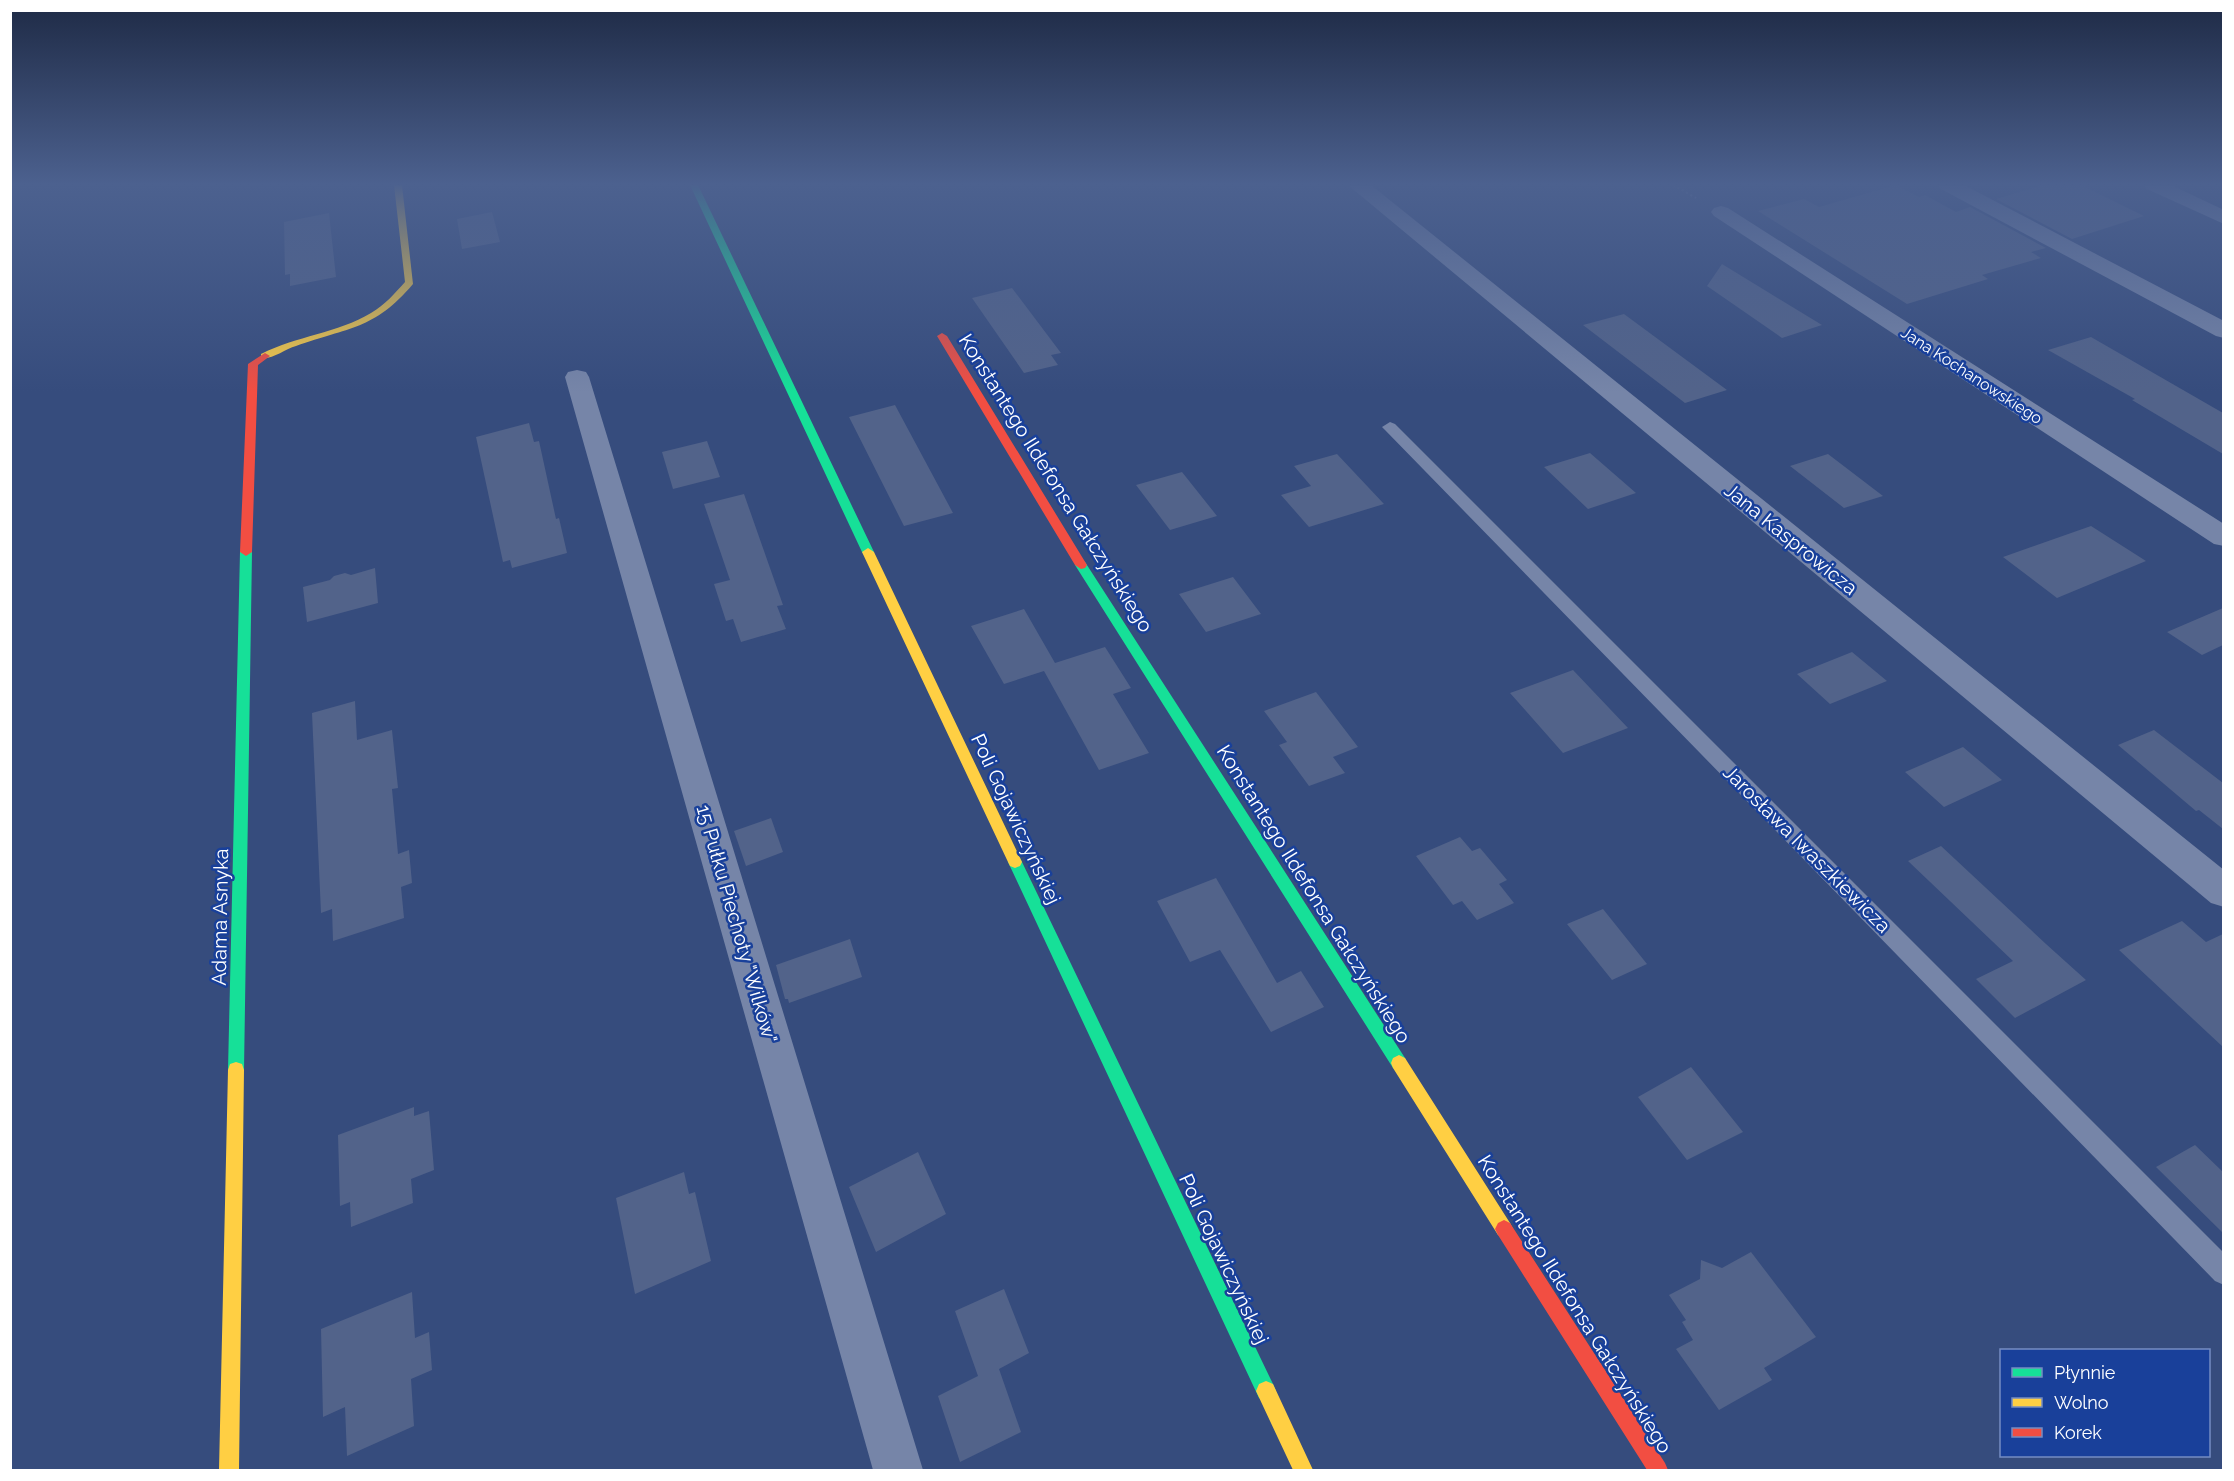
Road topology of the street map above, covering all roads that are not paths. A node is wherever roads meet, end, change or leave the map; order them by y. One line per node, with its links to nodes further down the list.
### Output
1 (407, 254): 13 (street, Adama Asnyka)
2 (727, 254): 15 (street, Poli Gojawiczyńskiej)
3 (1443, 254): 11 (street, Jana Kasprowicza)
4 (1786, 254): 10 (street, Jana Kochanowskiego)
5 (2078, 254): 6 (street)
6 (2223, 331)
7 (942, 336): 16 (street, Konstantego Ildefonsa Gałczyńskiego)
8 (577, 377): 14 (street, 15 Pułku Piechoty "Wilków")
9 (1390, 427): 12 (lane, Jarosława Iwaszkiewicza)
10 (2223, 537)
11 (2223, 892)
12 (2223, 1272)
13 (229, 1470)
14 (898, 1470)
15 (1303, 1470)
16 (1658, 1470)

